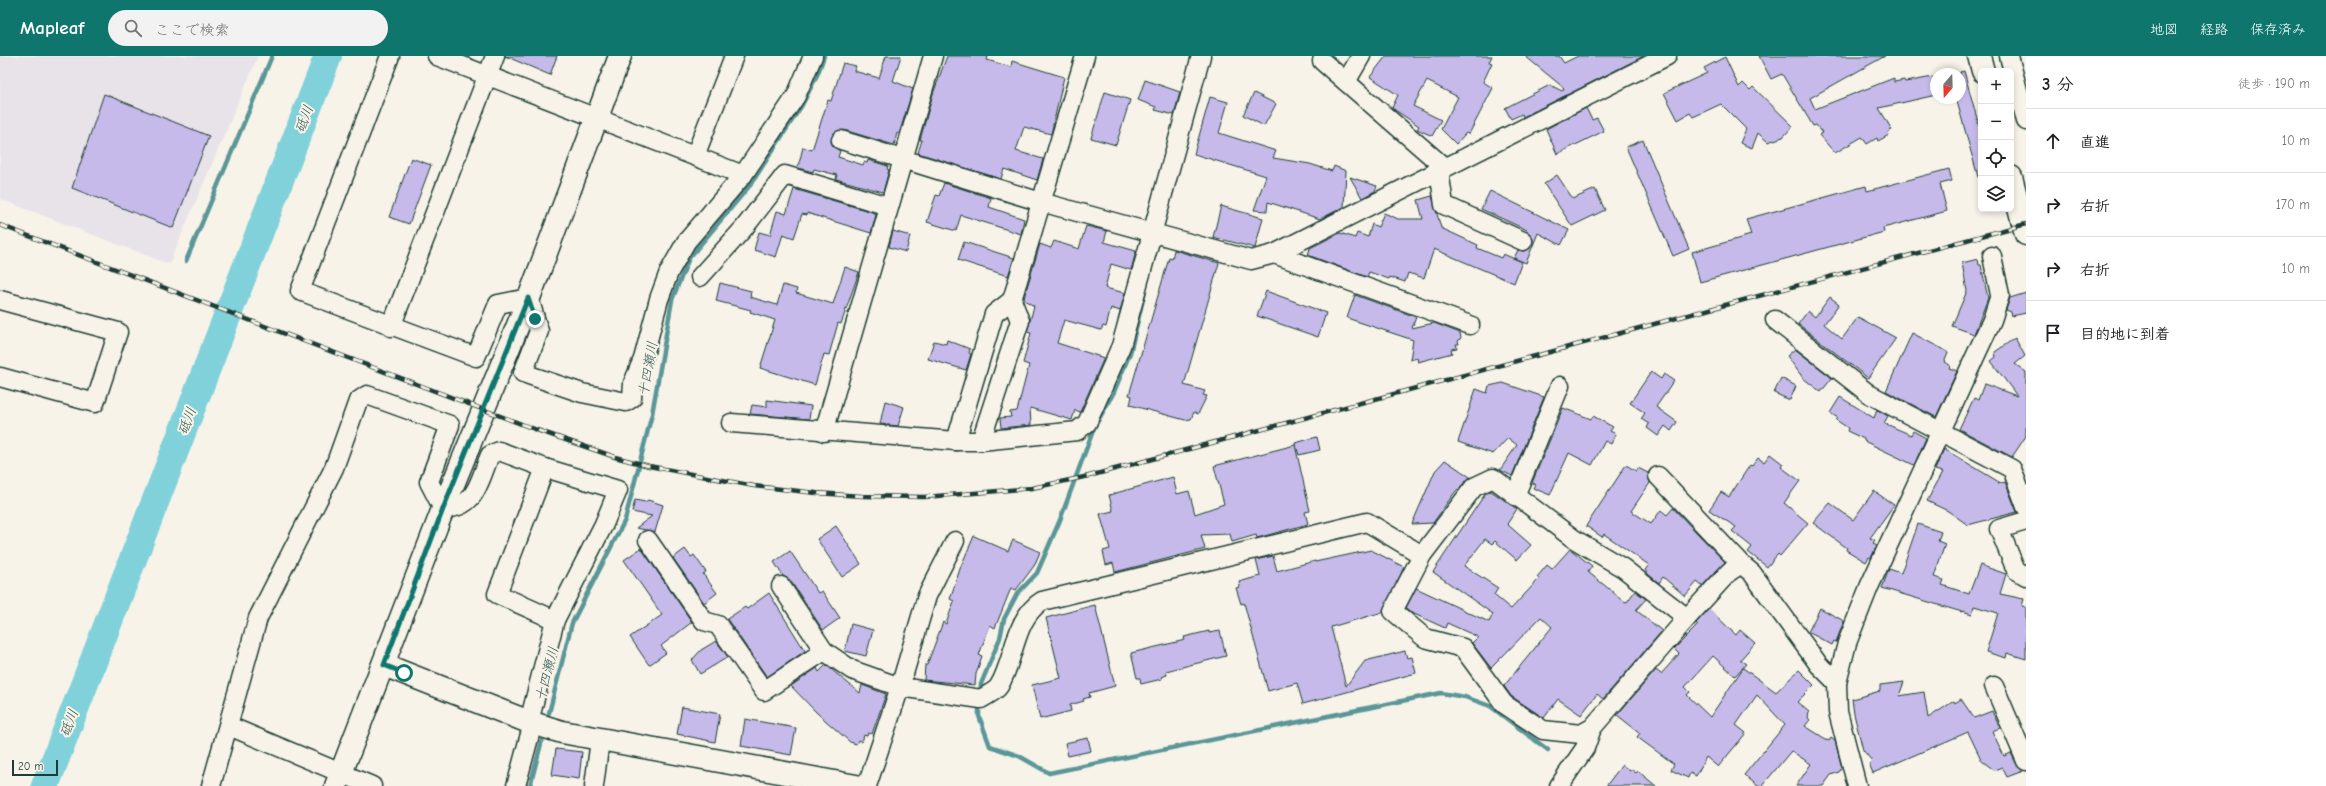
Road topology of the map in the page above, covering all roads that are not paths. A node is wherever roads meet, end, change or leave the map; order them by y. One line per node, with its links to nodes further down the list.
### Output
1 (390, 56): 39 (street)
2 (437, 56): 16 (street)
3 (495, 56): 16 (street)
4 (620, 56): 18 (street)
5 (734, 56): 21 (street)
6 (813, 56): 24 (street)
7 (933, 56): 22 (street)
8 (1085, 56): 26 (street)
9 (1201, 56): 28 (street)
10 (1361, 56): 17 (street)
11 (1667, 56): 23 (street)
12 (1979, 56): 15 (street)
13 (2009, 56): 19 (street)
14 (1322, 61): 17 (street)
15 (1982, 68)
16 (488, 76): 18 (street); 39 (street)
17 (1346, 82): 23 (street)
18 (596, 118): 21 (street); 34 (street)
19 (2026, 121)
20 (840, 140): 22 (street)
21 (695, 156): 24 (street)
22 (902, 158): 26 (street); 27 (street)
23 (1442, 169): 30 (street); 31 (street)
24 (743, 175): 34 (street)
25 (2014, 188): 29 (street)
26 (1041, 202): 28 (street); 36 (street)
27 (888, 206): 33 (street); 44 (street)
28 (1151, 234): 31 (street); 46 (street)
29 (2026, 234)
30 (1523, 241)
31 (1274, 254): 38 (street)
32 (1992, 256): 43 (street)
33 (700, 277)
34 (528, 298): 39 (street); 51 (street)
35 (0, 300): 40 (street)
36 (1012, 300): 45 (street); 46 (street)
37 (1775, 320): 43 (street)
38 (1470, 325)
39 (391, 326)
40 (0, 377)
41 (1560, 386): 49 (street)
42 (731, 423): 44 (street)
43 (1942, 430): 50 (street); 63 (street)
44 (824, 432): 45 (street)
45 (956, 441): 46 (street)
46 (981, 441)
47 (545, 468): 51 (street); 60 (street); 60 (street)
48 (1658, 476): 56 (street)
49 (1515, 496): 55 (street); 59 (street)
50 (2026, 508)
51 (443, 509): 62 (street); 67 (street)
52 (2026, 521): 57 (street)
53 (648, 540): 61 (street)
54 (955, 540): 65 (street)
55 (1422, 555): 65 (street); 68 (street)
56 (1741, 564): 59 (street); 63 (street)
57 (2026, 576)
58 (781, 586): 61 (street)
59 (1687, 618): 68 (street)
60 (554, 620): 66 (street)
61 (824, 650): 65 (street)
62 (384, 665): 66 (street); 71 (street)
63 (1837, 683): 79 (street)
64 (1994, 686): 70 (street)
65 (900, 687): 77 (street)
66 (531, 723): 69 (street); 74 (street)
67 (229, 726): 71 (street); 72 (street)
68 (1592, 728): 78 (street)
69 (600, 740): 75 (street); 76 (street)
70 (2026, 760)
71 (339, 780): 73 (street)
72 (211, 786)
73 (372, 786)
74 (516, 786)
75 (594, 786)
76 (856, 786)
77 (867, 786)
78 (1559, 786)
79 (1857, 786)

